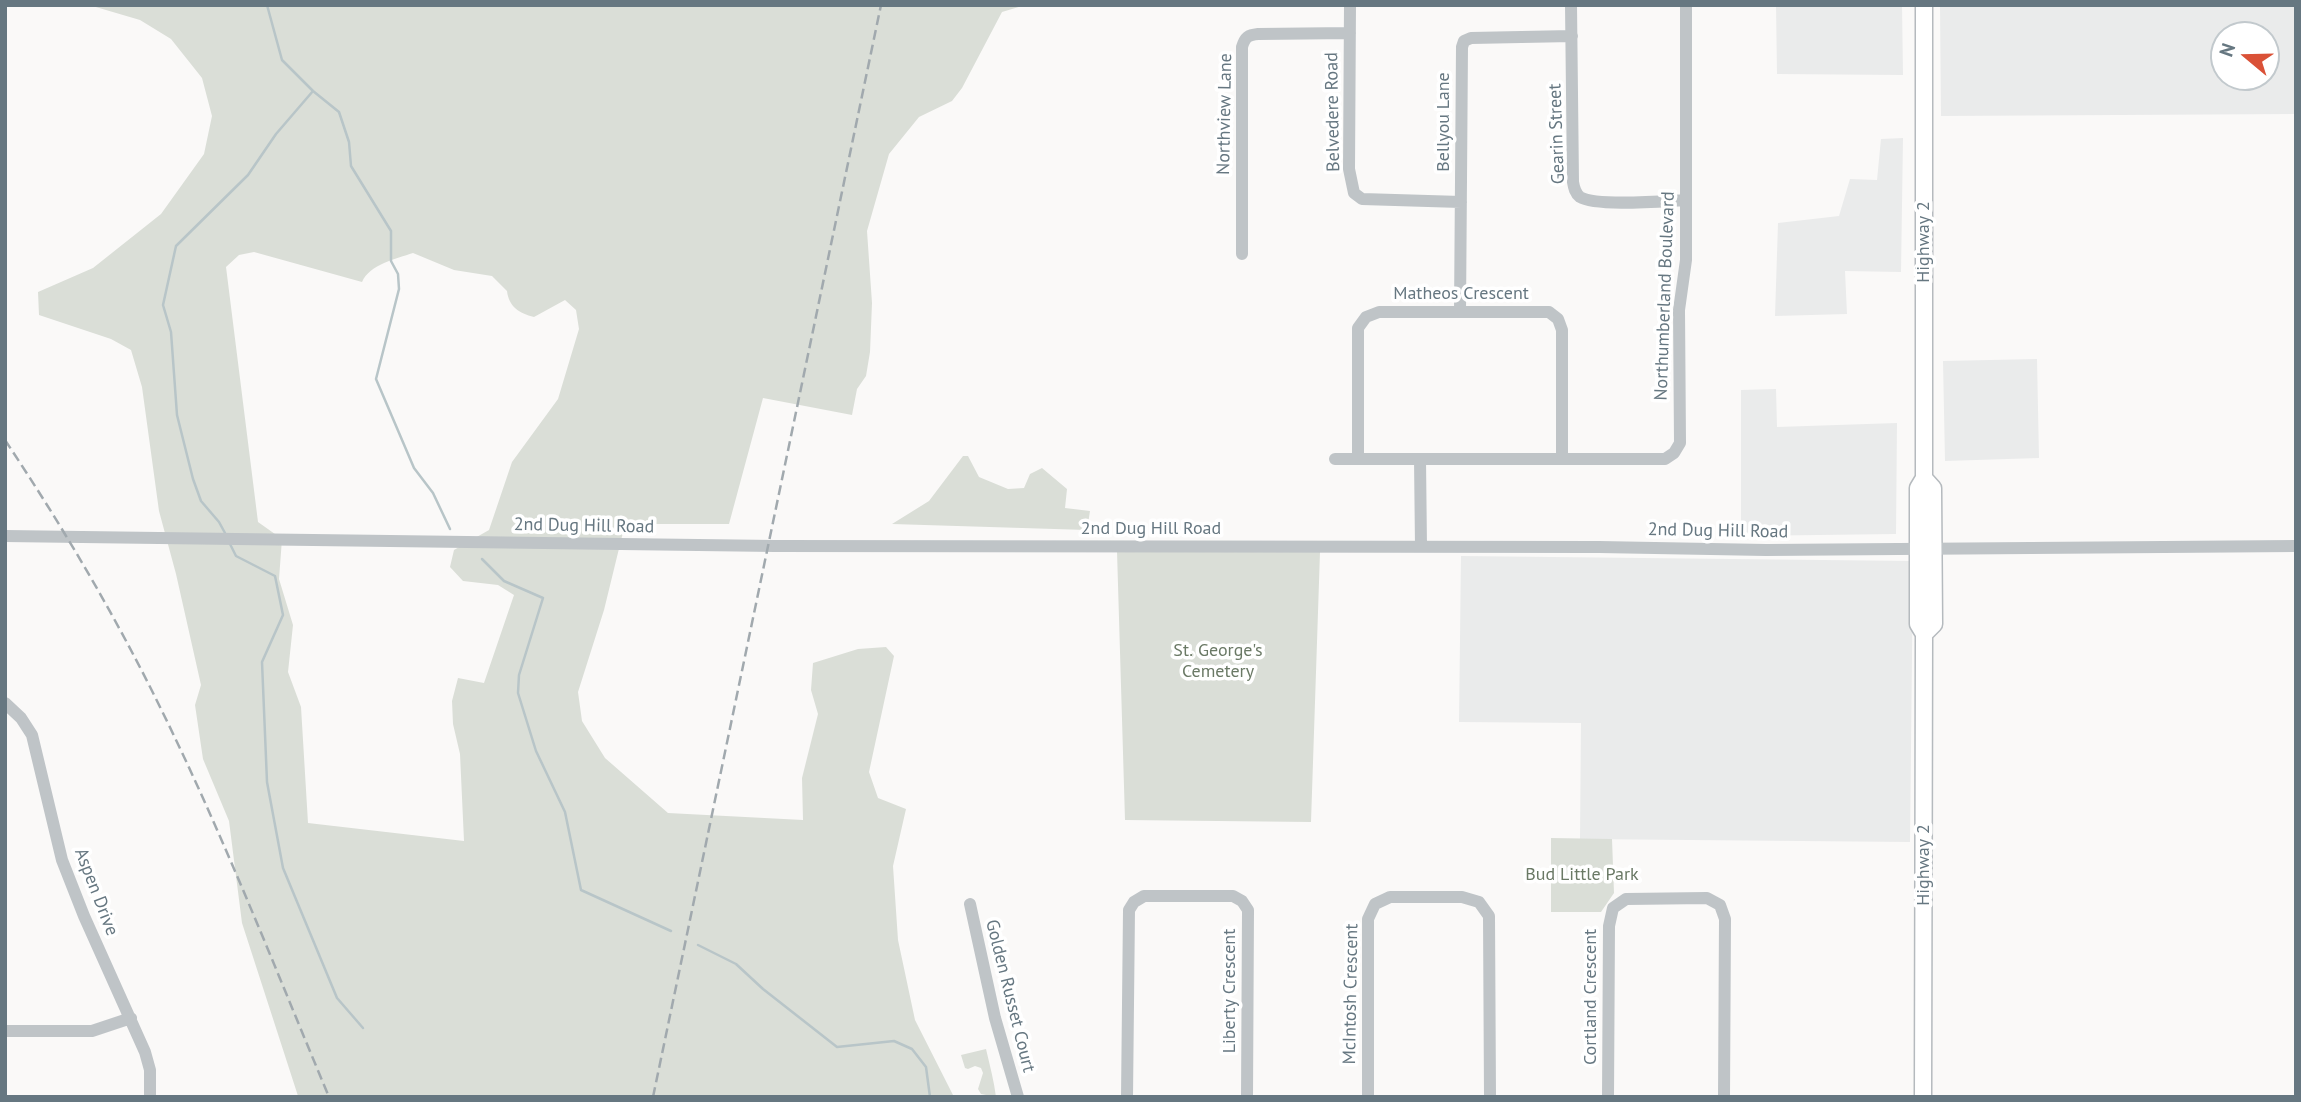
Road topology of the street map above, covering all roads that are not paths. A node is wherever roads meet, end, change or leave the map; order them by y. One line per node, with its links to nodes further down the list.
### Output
1 (1350, 5): 5 (street, Belvedere Road)
2 (1571, 5): 6 (street, Gearin Street)
3 (1686, 5): 7 (street, Northumberland Boulevard)
4 (1924, 5): 18 (main road, Highway 2)
5 (1350, 33): 8 (street, Belvedere Road); 9 (street, Northview Lane)
6 (1572, 36): 7 (street, Gearin Street); 8 (street, Bellyou Lane)
7 (1686, 200): 14 (street, Northumberland Boulevard)
8 (1461, 202): 10 (street, Bellyou Lane)
9 (1242, 254)
10 (1460, 312): 12 (street, Matheos Crescent); 14 (street, Matheos Crescent)
11 (1335, 459): 12 (street)
12 (1358, 459): 13 (street)
13 (1420, 459): 14 (street, Northumberland Boulevard); 17 (street)
14 (1562, 459)
15 (5, 537): 17 (street, 2nd Dug Hill Road)
16 (2296, 546): 18 (street, 2nd Dug Hill Road)
17 (1421, 547): 18 (street, 2nd Dug Hill Road)
18 (1926, 550): 31 (main road, Highway 2)
19 (5, 703): 21 (street, Aspen Drive)
20 (970, 904): 24 (street, Golden Russet Court)
21 (131, 1018): 22 (street); 23 (street, Aspen Drive)
22 (5, 1031)
23 (150, 1097)
24 (1018, 1097)
25 (1127, 1097): 26 (street, Liberty Crescent)
26 (1247, 1097)
27 (1368, 1097): 28 (street, McIntosh Crescent)
28 (1490, 1097)
29 (1608, 1097): 30 (street, Cortland Crescent)
30 (1724, 1097)
31 (1923, 1097)

